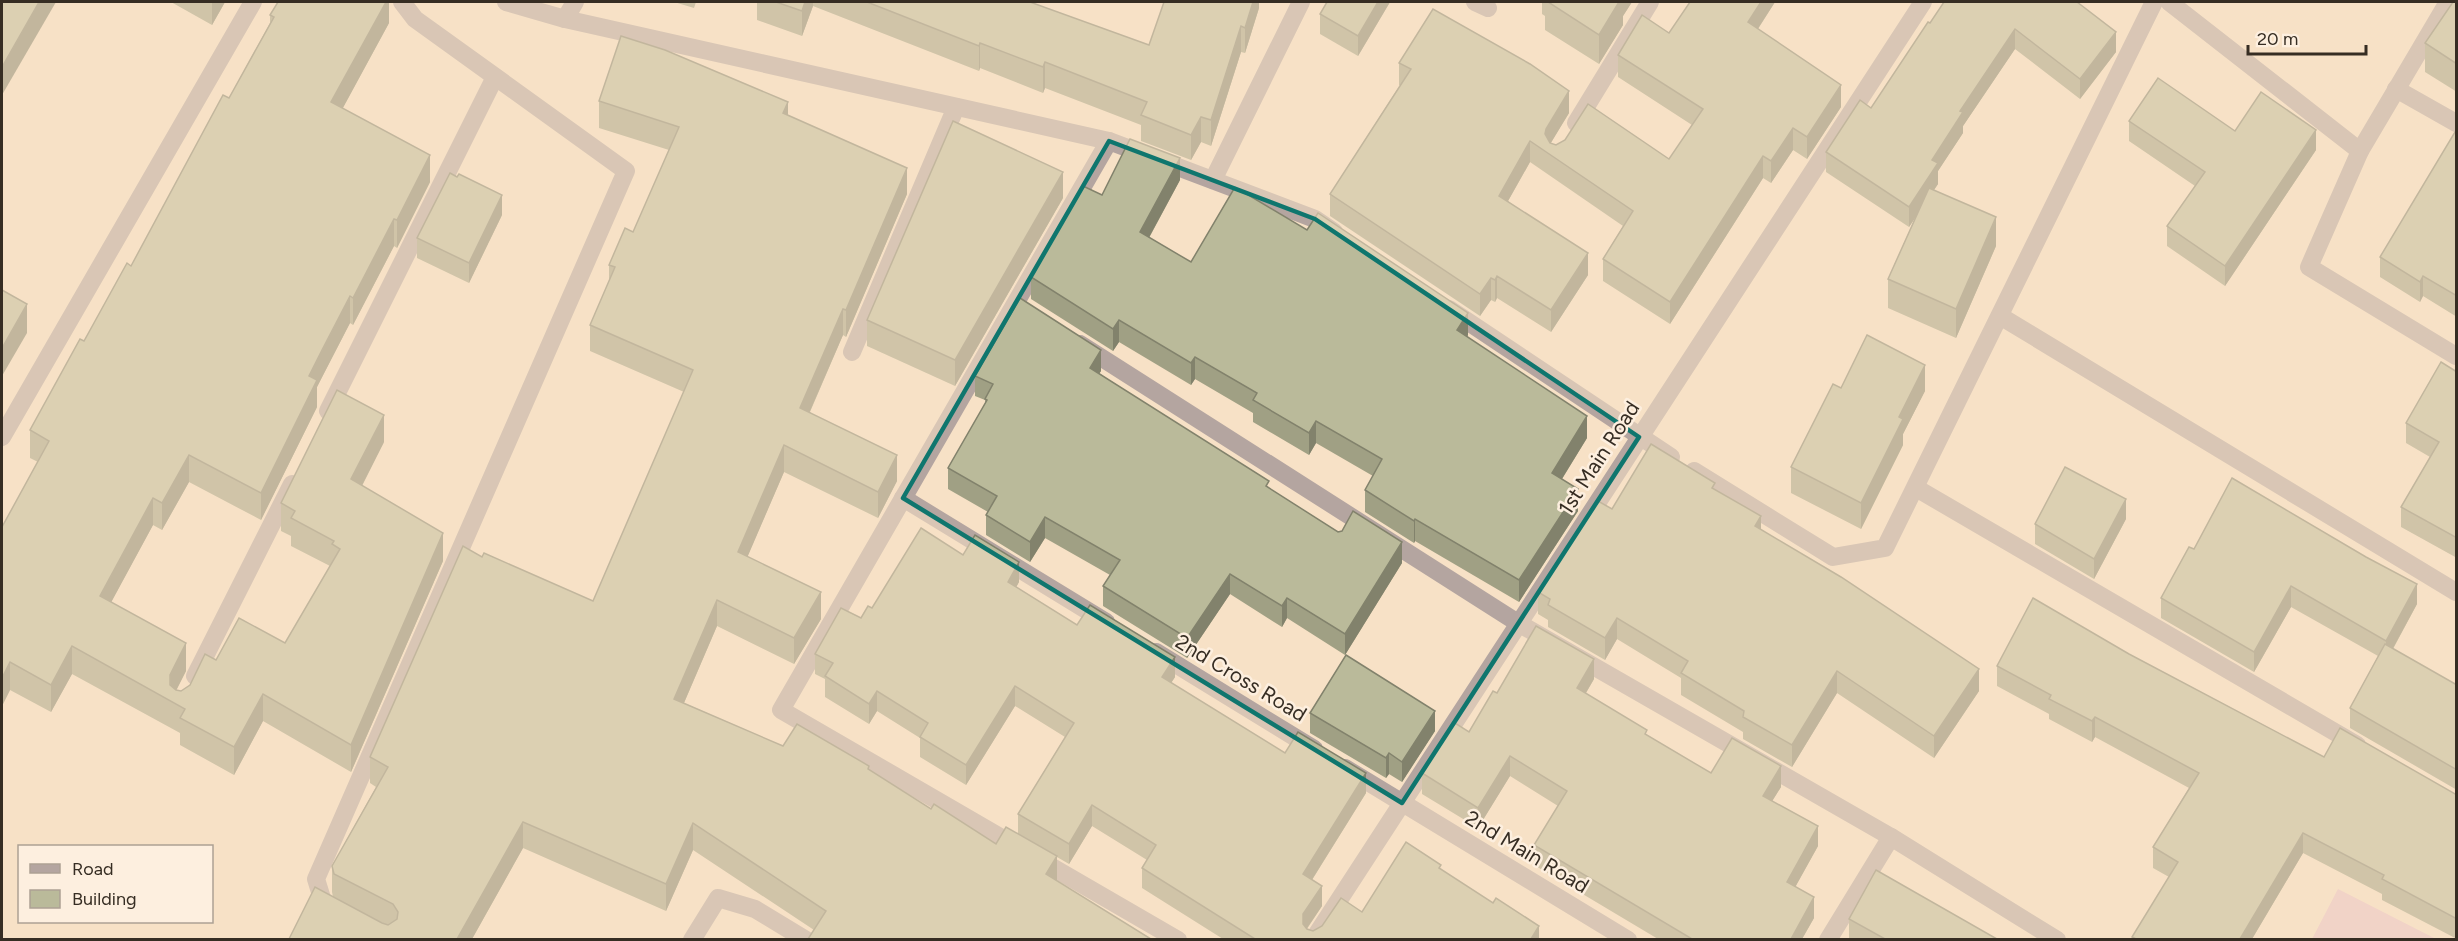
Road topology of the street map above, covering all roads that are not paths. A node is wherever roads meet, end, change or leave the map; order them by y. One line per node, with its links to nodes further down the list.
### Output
1 (253, 2): 29 (street)
2 (402, 2): 12 (street)
3 (506, 2): 11 (street)
4 (575, 2): 11 (street)
5 (1301, 2): 19 (street)
6 (1650, 2): 16 (street)
7 (1923, 2): 30 (street, 1st Main Road)
8 (2154, 2): 24 (street)
9 (2169, 2): 18 (street)
10 (2448, 2): 13 (street)
11 (565, 19): 14 (street)
12 (495, 77): 28 (street); 42 (street)
13 (2397, 89): 15 (street); 18 (street)
14 (956, 107): 17 (street); 26 (street)
15 (2457, 123)
16 (1568, 137)
17 (1109, 141): 19 (street); 22 (street)
18 (2360, 151): 27 (street)
19 (1213, 180): 20 (street)
20 (1344, 239)
21 (1433, 298): 30 (street)
22 (1016, 303): 23 (street); 33 (street)
23 (1036, 315)
24 (2000, 316): 32 (street); 34 (street)
25 (1066, 335): 35 (street)
26 (852, 352)
27 (2457, 356)
28 (319, 429)
29 (2, 437)
30 (1639, 437): 32 (street); 35 (street, 1st Main Road)
31 (298, 472): 38 (street)
32 (1916, 488): 39 (street)
33 (903, 498): 36 (street); 46 (street)
34 (2457, 592)
35 (1518, 623): 40 (street, 1st Main Road); 41 (street)
36 (1117, 628)
37 (1137, 641): 40 (street, 2nd Cross Road)
38 (185, 696)
39 (2375, 756)
40 (1402, 803): 47 (street, 1st Main Road); 48 (street, 2nd Main Road)
41 (1891, 837): 43 (street); 49 (street)
42 (346, 919)
43 (2052, 938)
44 (692, 939): 45 (street)
45 (806, 939)
46 (1178, 939)
47 (1312, 939)
48 (1628, 939)
49 (1827, 939)

